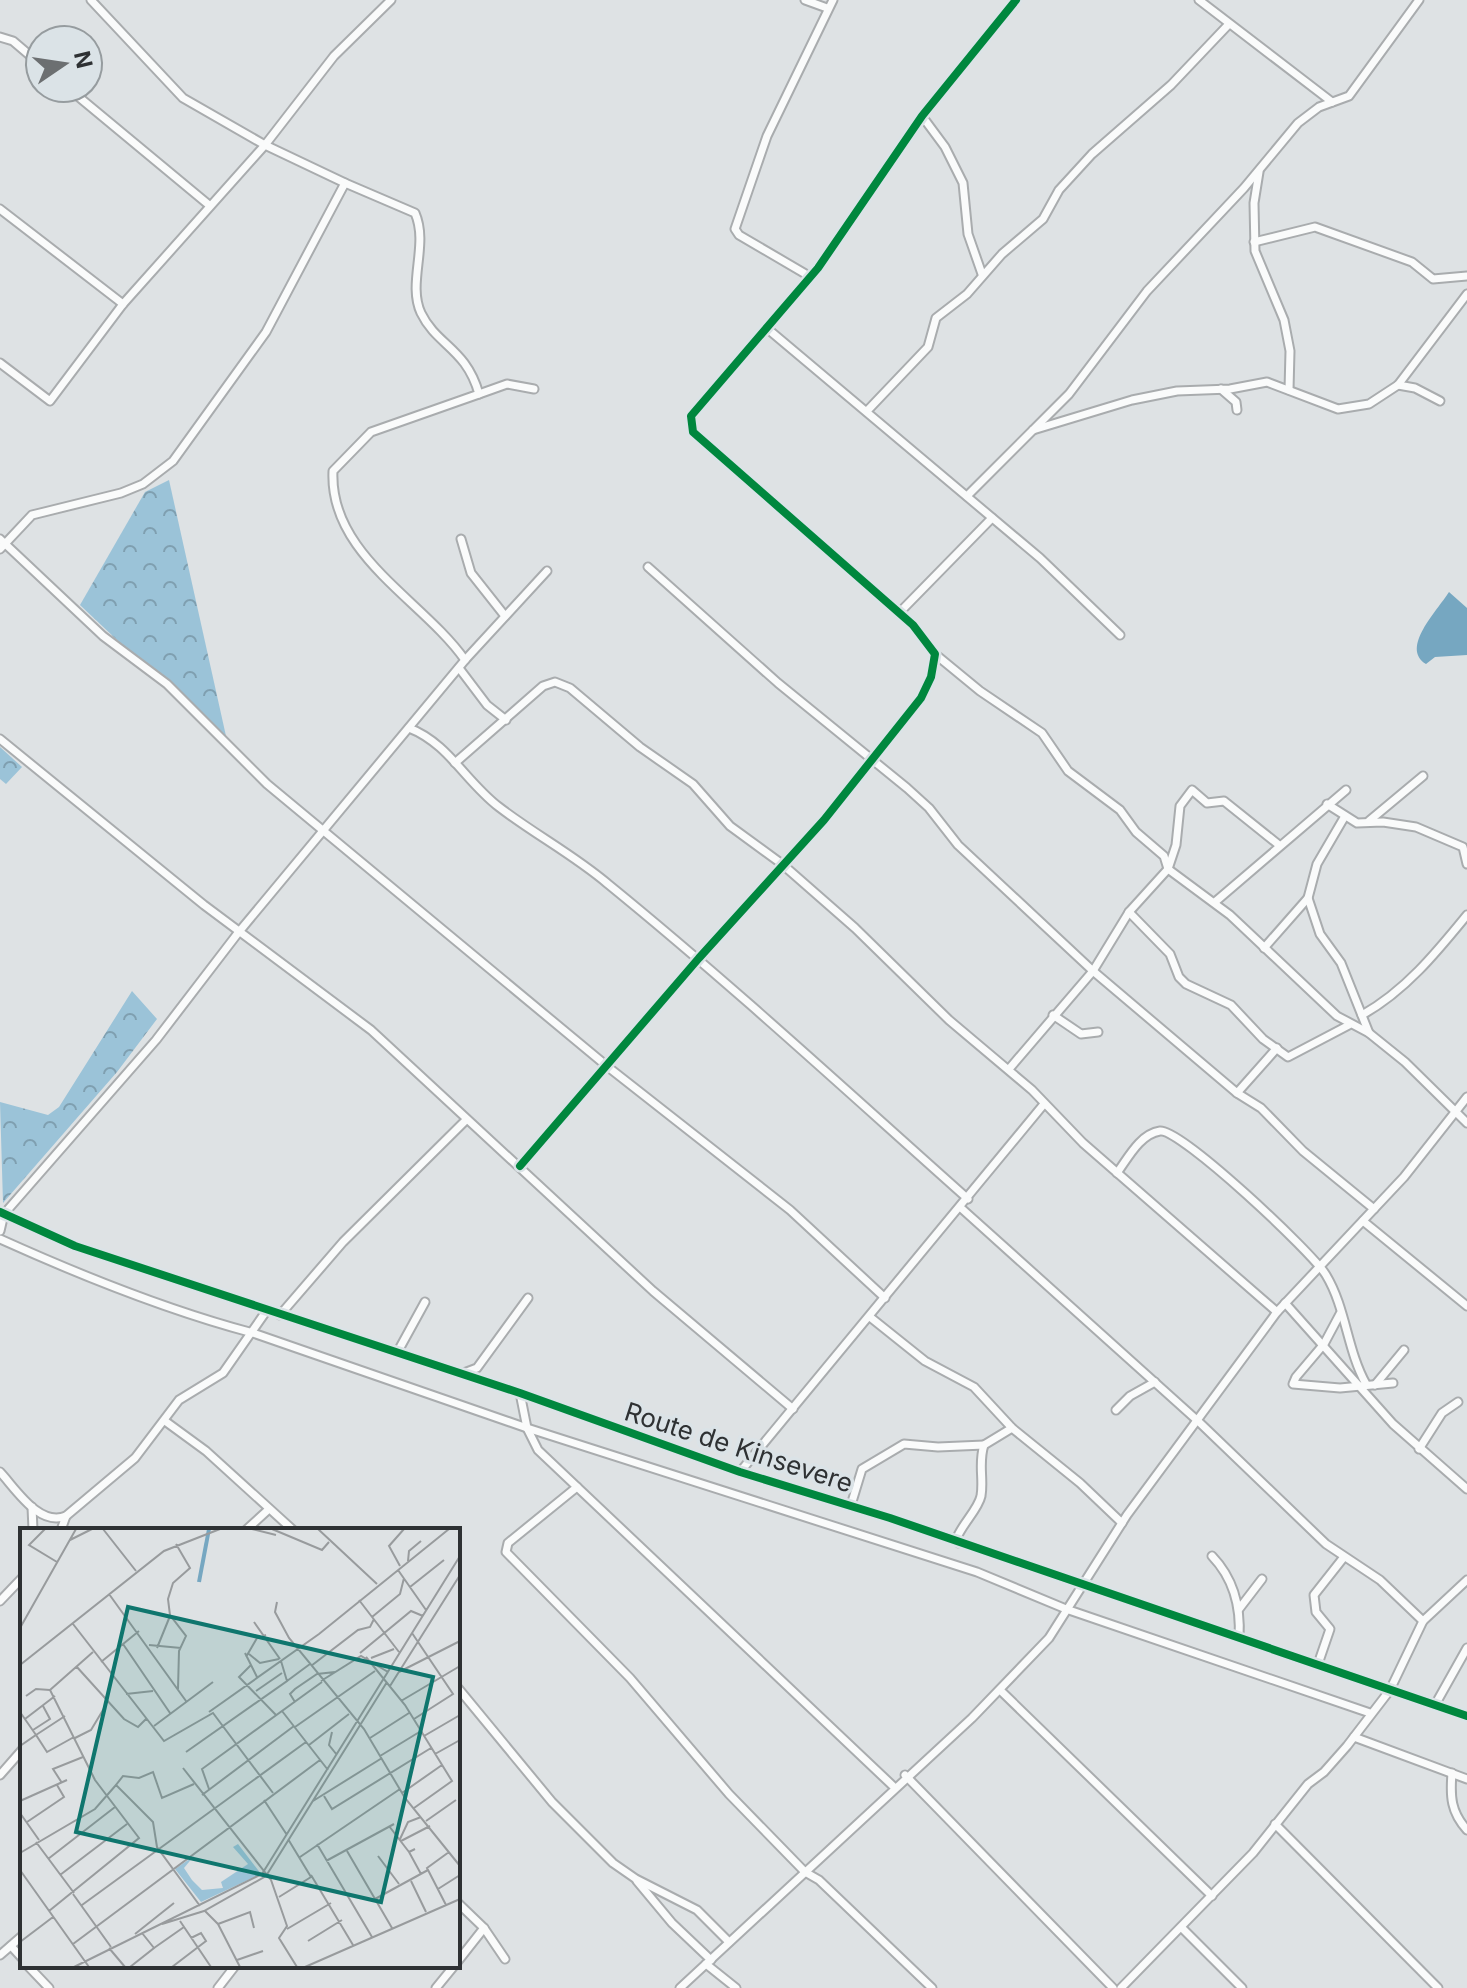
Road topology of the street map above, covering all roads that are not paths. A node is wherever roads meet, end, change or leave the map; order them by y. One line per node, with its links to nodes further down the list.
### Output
1 (91, 0): 15 (street)
2 (391, 0): 15 (street)
3 (805, 0): 8 (street)
4 (833, 0): 8 (street)
5 (1016, 0): 14 (street)
6 (1199, 0): 9 (street)
7 (1419, 0): 12 (street)
8 (827, 8): 22 (street)
9 (1229, 24): 12 (street); 21 (street)
10 (0, 37): 11 (street)
11 (24, 50)
12 (1332, 102): 16 (street)
13 (87, 104): 18 (street)
14 (922, 116): 21 (street); 22 (street)
15 (265, 145): 17 (street); 18 (street)
16 (1260, 169): 20 (street); 36 (street)
17 (345, 183): 32 (street); 40 (street)
18 (209, 205): 25 (street)
19 (0, 209): 25 (street)
20 (1254, 242): 23 (street); 31 (street)
21 (982, 274): 35 (street)
22 (809, 276): 26 (street)
23 (1467, 276)
24 (1467, 294): 28 (street)
25 (123, 304): 27 (street)
26 (769, 330): 35 (street); 43 (street)
27 (0, 363)
28 (1398, 385): 31 (street); 33 (street)
29 (534, 389): 32 (street)
30 (1221, 389): 31 (street); 34 (street); 36 (street)
31 (1289, 390)
32 (479, 394): 47 (street)
33 (1440, 401)
34 (1237, 410)
35 (867, 411): 37 (street)
36 (1033, 430): 37 (street)
37 (967, 496): 38 (street)
38 (992, 518): 43 (street); 45 (street)
39 (461, 539): 44 (street)
40 (2, 544): 59 (street)
41 (648, 567): 52 (street)
42 (547, 571): 44 (street)
43 (899, 613): 46 (street)
44 (505, 616): 47 (street)
45 (1120, 635)
46 (935, 654): 52 (street); 63 (street)
47 (465, 660): 48 (street)
48 (459, 668): 49 (street); 50 (street)
49 (506, 720): 53 (street); 61 (street)
50 (409, 728): 53 (street); 59 (street)
51 (0, 739): 69 (street)
52 (870, 759): 61 (street); 72 (street)
53 (455, 763): 71 (street)
54 (1423, 776): 58 (street)
55 (1346, 790): 56 (street)
56 (1327, 804): 57 (street); 60 (street)
57 (1345, 816): 58 (street); 64 (street)
58 (1369, 821): 62 (street)
59 (324, 832): 69 (street); 79 (street)
60 (1279, 845): 63 (street); 65 (street)
61 (782, 864): 71 (street); 80 (street)
62 (1467, 864)
63 (1168, 869): 65 (street); 66 (street)
64 (1308, 898): 70 (street); 74 (street)
65 (1215, 902): 70 (street)
66 (1129, 912): 72 (street); 78 (street)
67 (1464, 918): 68 (street); 74 (street)
68 (1467, 930)
69 (238, 933): 85 (street); 92 (street)
70 (1264, 948): 75 (street)
71 (699, 958): 79 (street); 89 (street)
72 (1093, 971): 73 (street); 81 (street)
73 (1053, 1015): 76 (street); 80 (street)
74 (1362, 1015): 77 (street)
75 (1349, 1025): 77 (street); 78 (street)
76 (1098, 1032)
77 (1369, 1033): 84 (street)
78 (1277, 1048): 81 (street)
79 (608, 1067): 87 (street); 98 (street)
80 (1009, 1069): 83 (street)
81 (1237, 1093): 91 (street)
82 (1467, 1097): 84 (street)
83 (1044, 1104): 88 (street); 89 (street)
84 (1454, 1113): 86 (street); 91 (street)
85 (466, 1120): 87 (street); 105 (street)
86 (1467, 1123)
87 (520, 1166): 117 (street)
88 (1117, 1173): 96 (street); 103 (street)
89 (968, 1199): 90 (street)
90 (961, 1208): 98 (street); 112 (street)
91 (1374, 1209): 93 (street)
92 (2, 1213): 94 (street); 102 (street, Route de Kinsevere)
93 (1363, 1221): 96 (street); 101 (street)
94 (0, 1231)
95 (0, 1239): 107 (street)
96 (1320, 1265): 100 (street); 104 (street)
97 (528, 1298): 111 (street)
98 (885, 1298): 106 (street)
99 (425, 1302): 110 (street)
100 (1285, 1303): 103 (street); 108 (street)
101 (1467, 1306)
102 (267, 1310): 105 (street, Route de Kinsevere); 107 (street)
103 (1277, 1312): 120 (street)
104 (1340, 1314): 108 (street); 114 (street)
105 (280, 1315): 110 (street, Route de Kinsevere)
106 (870, 1317): 117 (street); 122 (street)
107 (253, 1333): 119 (street); 121 (street)
108 (1324, 1344): 114 (street); 114 (street)
109 (1404, 1350): 114 (street)
110 (397, 1353): 111 (street, Route de Kinsevere)
111 (462, 1374): 115 (street, Route de Kinsevere)
112 (1155, 1382): 118 (street); 120 (street)
113 (1393, 1383): 114 (street)
114 (1366, 1385): 124 (street)
115 (520, 1393): 121 (street); 126 (street, Route de Kinsevere)
116 (1458, 1402): 124 (street)
117 (793, 1409): 126 (street)
118 (1116, 1410)
119 (165, 1421): 131 (street); 132 (street)
120 (1199, 1422): 133 (street); 140 (street)
121 (527, 1428): 127 (street); 146 (street)
122 (1012, 1428): 123 (street); 133 (street)
123 (984, 1445): 129 (street); 138 (street)
124 (1419, 1449): 128 (street)
125 (0, 1472): 130 (street)
126 (740, 1472): 129 (street, Route de Kinsevere)
127 (577, 1487): 164 (street); 167 (street)
128 (1467, 1489)
129 (851, 1505): 138 (street, Route de Kinsevere)
130 (32, 1507): 132 (street); 134 (street)
131 (269, 1509): 136 (street); 137 (street)
132 (66, 1516): 135 (street)
133 (1122, 1523): 144 (street)
134 (33, 1528)
135 (62, 1528)
136 (248, 1528)
137 (291, 1528)
138 (959, 1543): 144 (street, Route de Kinsevere)
139 (1212, 1556): 147 (street)
140 (1344, 1557): 148 (street); 151 (street)
141 (1262, 1579): 147 (street)
142 (20, 1580): 145 (street)
143 (1467, 1580): 148 (street)
144 (1084, 1587): 146 (street); 149 (street, Route de Kinsevere)
145 (0, 1601)
146 (1066, 1609): 153 (street); 156 (street)
147 (1239, 1609): 149 (street)
148 (1423, 1621): 154 (street)
149 (1239, 1638): 151 (street, Route de Kinsevere)
150 (1467, 1648): 155 (street)
151 (1318, 1664): 154 (street, Route de Kinsevere)
152 (460, 1690): 168 (street)
153 (1000, 1690): 162 (street); 169 (street)
154 (1390, 1690): 155 (street, Route de Kinsevere); 156 (street)
155 (1435, 1705): 157 (street, Route de Kinsevere)
156 (1370, 1713): 158 (street)
157 (1467, 1716)
158 (1354, 1737): 160 (street); 165 (street)
159 (20, 1752): 161 (street)
160 (1452, 1773): 163 (street); 166 (street)
161 (0, 1775)
162 (905, 1775): 164 (street); 190 (street)
163 (1467, 1779)
164 (894, 1787): 167 (street)
165 (1275, 1824): 169 (street); 193 (street)
166 (1467, 1830)
167 (805, 1872): 174 (street); 189 (street)
168 (636, 1879): 174 (street); 180 (street)
169 (1212, 1896): 172 (street)
170 (460, 1905): 171 (street)
171 (484, 1928): 178 (street); 179 (street)
172 (1182, 1928): 191 (street); 192 (street)
173 (20, 1938): 175 (street)
174 (729, 1942): 180 (street)
175 (11, 1946): 176 (street); 177 (street)
176 (0, 1955)
177 (20, 1956)
178 (460, 1958)
179 (505, 1959)
180 (709, 1962): 187 (street); 188 (street)
181 (30, 1968): 184 (street)
182 (233, 1968): 185 (street)
183 (452, 1968): 186 (street)
184 (49, 1988)
185 (218, 1988)
186 (436, 1988)
187 (680, 1988)
188 (736, 1988)
189 (932, 1988)
190 (1113, 1988)
191 (1121, 1988)
192 (1242, 1988)
193 (1438, 1988)

